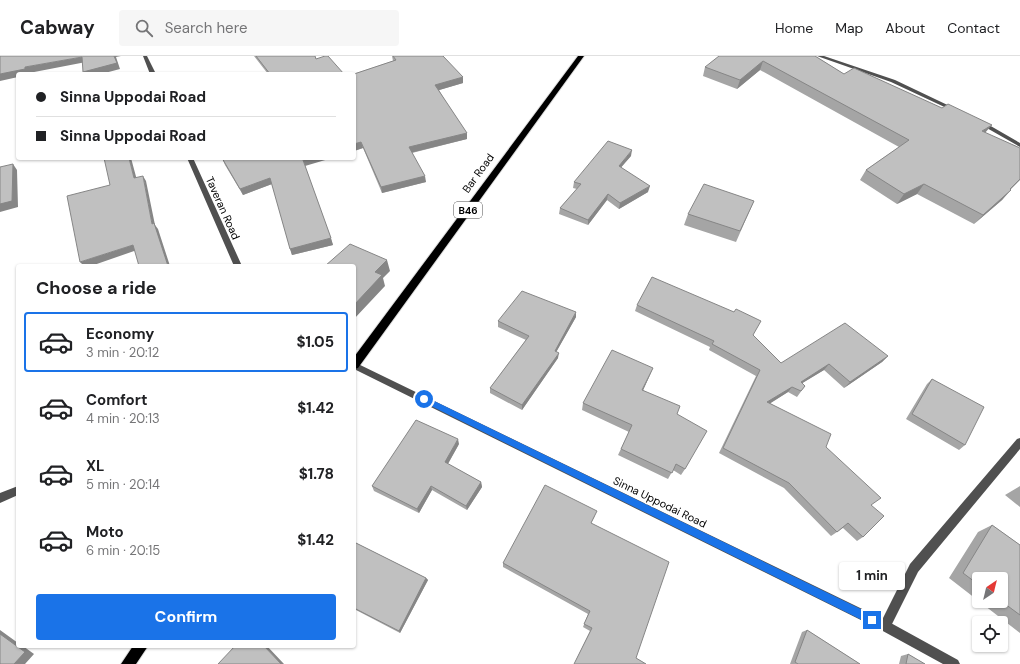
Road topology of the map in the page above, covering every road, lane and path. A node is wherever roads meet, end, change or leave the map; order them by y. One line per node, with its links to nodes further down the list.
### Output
1 (144, 56): 4 (street)
2 (581, 56): 10 (main road, Bar Road / B46)
3 (818, 56): 5 (street)
4 (151, 72)
5 (958, 112)
6 (972, 119): 7 (street)
7 (1020, 144)
8 (191, 160): 9 (street, Taveran Road)
9 (237, 264)
10 (356, 362)
11 (356, 366): 15 (street, Sinna Uppodai Road)
12 (1020, 442): 15 (street)
13 (16, 491): 14 (street)
14 (0, 498)
15 (886, 626): 18 (street, Sinna Uppodai Road)
16 (140, 648): 17 (main road)
17 (128, 664)
18 (954, 664)

